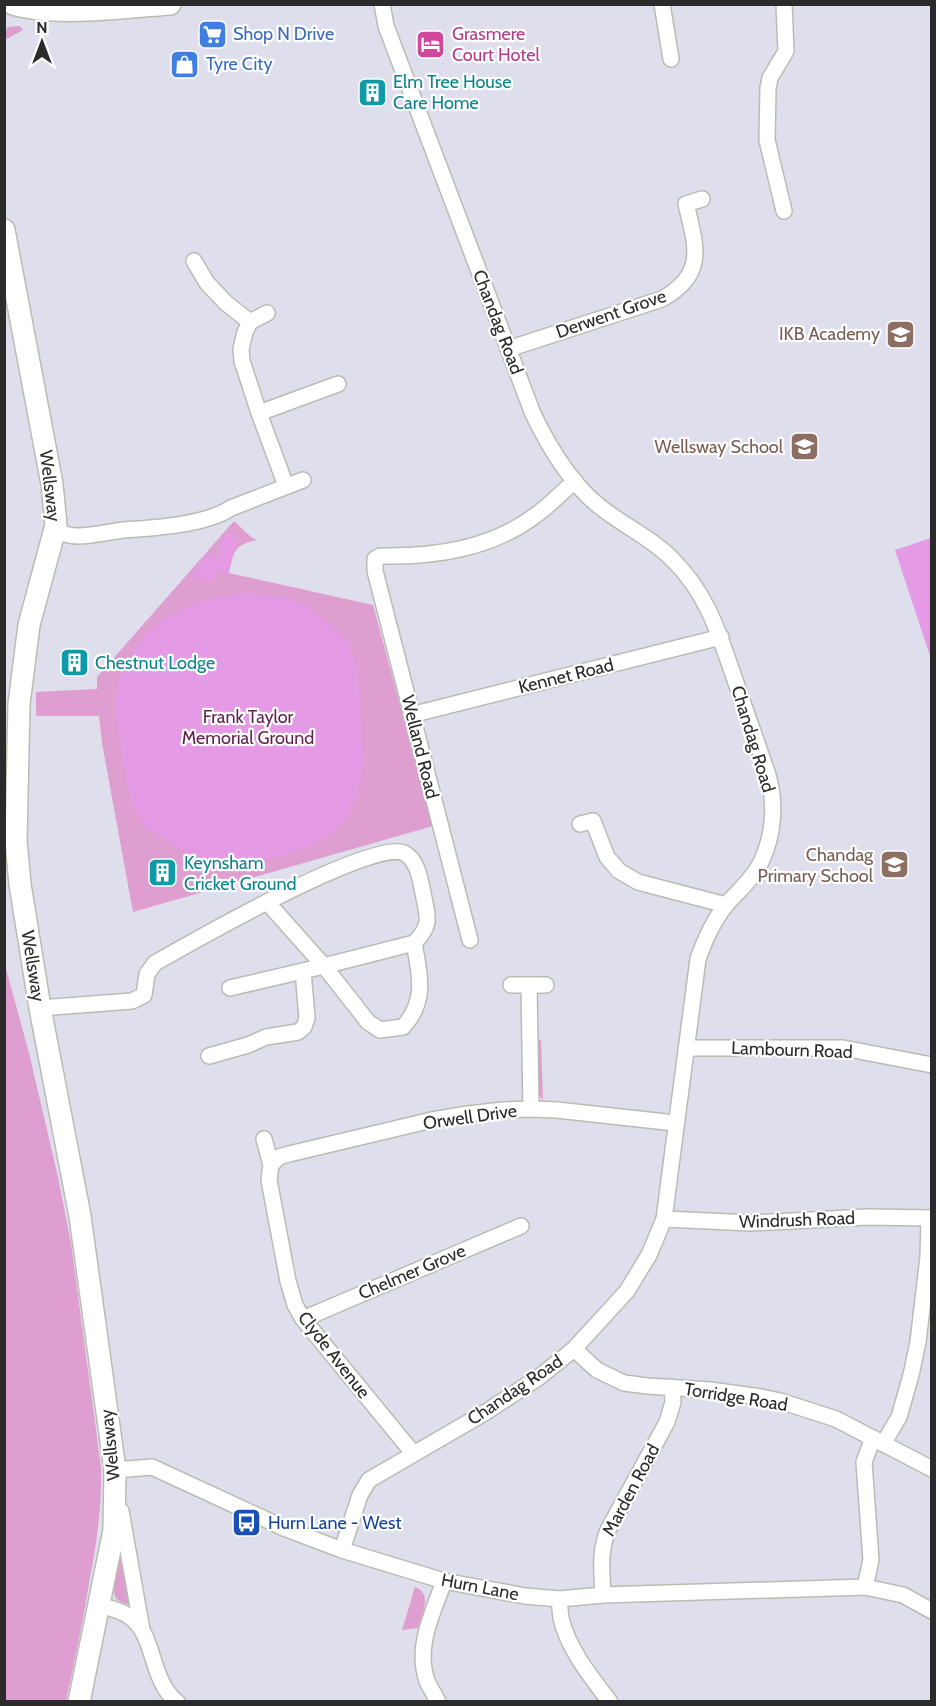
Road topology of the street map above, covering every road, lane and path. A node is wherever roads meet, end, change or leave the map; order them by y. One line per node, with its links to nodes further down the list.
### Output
1 (13, 4): 2 (main road)
2 (170, 4)
3 (382, 4): 13 (street, Chandag Road)
4 (662, 4): 6 (street)
5 (783, 4): 8 (street)
6 (671, 59)
7 (702, 199): 13 (street, Derwent Grove)
8 (784, 211)
9 (4, 230): 19 (main road, Wellsway)
10 (195, 261): 12 (street)
11 (267, 313): 12 (street)
12 (250, 322): 15 (street)
13 (508, 349): 17 (street, Chandag Road)
14 (338, 384): 15 (street)
15 (259, 413): 18 (street)
16 (303, 480): 18 (street)
17 (575, 481): 20 (street, Chandag Road); 21 (street, Welland Road)
18 (286, 486): 19 (street)
19 (55, 532): 33 (main road, Wellsway)
20 (721, 637): 21 (street, Kennet Road); 24 (street, Chandag Road)
21 (411, 715): 25 (street, Welland Road)
22 (593, 821): 24 (street)
23 (267, 902): 26 (street); 27 (street); 33 (street)
24 (726, 906): 34 (street, Chandag Road)
25 (470, 940)
26 (414, 943): 27 (street); 27 (street)
27 (324, 966): 28 (street)
28 (303, 971): 32 (street); 35 (street)
29 (511, 985): 30 (street)
30 (529, 985): 31 (street); 37 (street)
31 (546, 985)
32 (230, 988)
33 (40, 1008): 50 (main road, Wellsway)
34 (686, 1048): 36 (street, Lambourn Road); 38 (street, Chandag Road)
35 (208, 1056)
36 (932, 1065)
37 (531, 1109): 38 (street, Orwell Drive); 40 (street, Orwell Drive)
38 (675, 1123): 42 (street, Chandag Road)
39 (264, 1139): 40 (street, Clyde Avenue)
40 (271, 1165): 44 (street, Clyde Avenue)
41 (930, 1218): 42 (street, Windrush Road); 47 (street)
42 (663, 1219): 45 (street, Chandag Road)
43 (521, 1226): 44 (street, Chelmer Grove)
44 (303, 1319): 48 (street, Clyde Avenue)
45 (574, 1349): 46 (street, Torridge Road); 48 (street, Chandag Road)
46 (672, 1387): 47 (street, Torridge Road); 54 (street, Marden Road)
47 (878, 1441): 49 (street, Torridge Road); 53 (street)
48 (413, 1453): 51 (street, Chandag Road)
49 (932, 1469)
50 (116, 1476): 51 (street, Hurn Lane); 56 (main road, Wellsway); 58 (street)
51 (342, 1550): 52 (street, Hurn Lane)
52 (444, 1581): 55 (street, Hurn Lane); 61 (street)
53 (865, 1587): 54 (street, Hurn Lane); 57 (street, Hurn Lane)
54 (603, 1595): 55 (street, Hurn Lane)
55 (560, 1599): 62 (street)
56 (99, 1605): 58 (street); 59 (main road, Wellsway)
57 (932, 1611)
58 (142, 1630): 60 (street)
59 (79, 1701)
60 (177, 1701)
61 (438, 1701)
62 (610, 1701)

